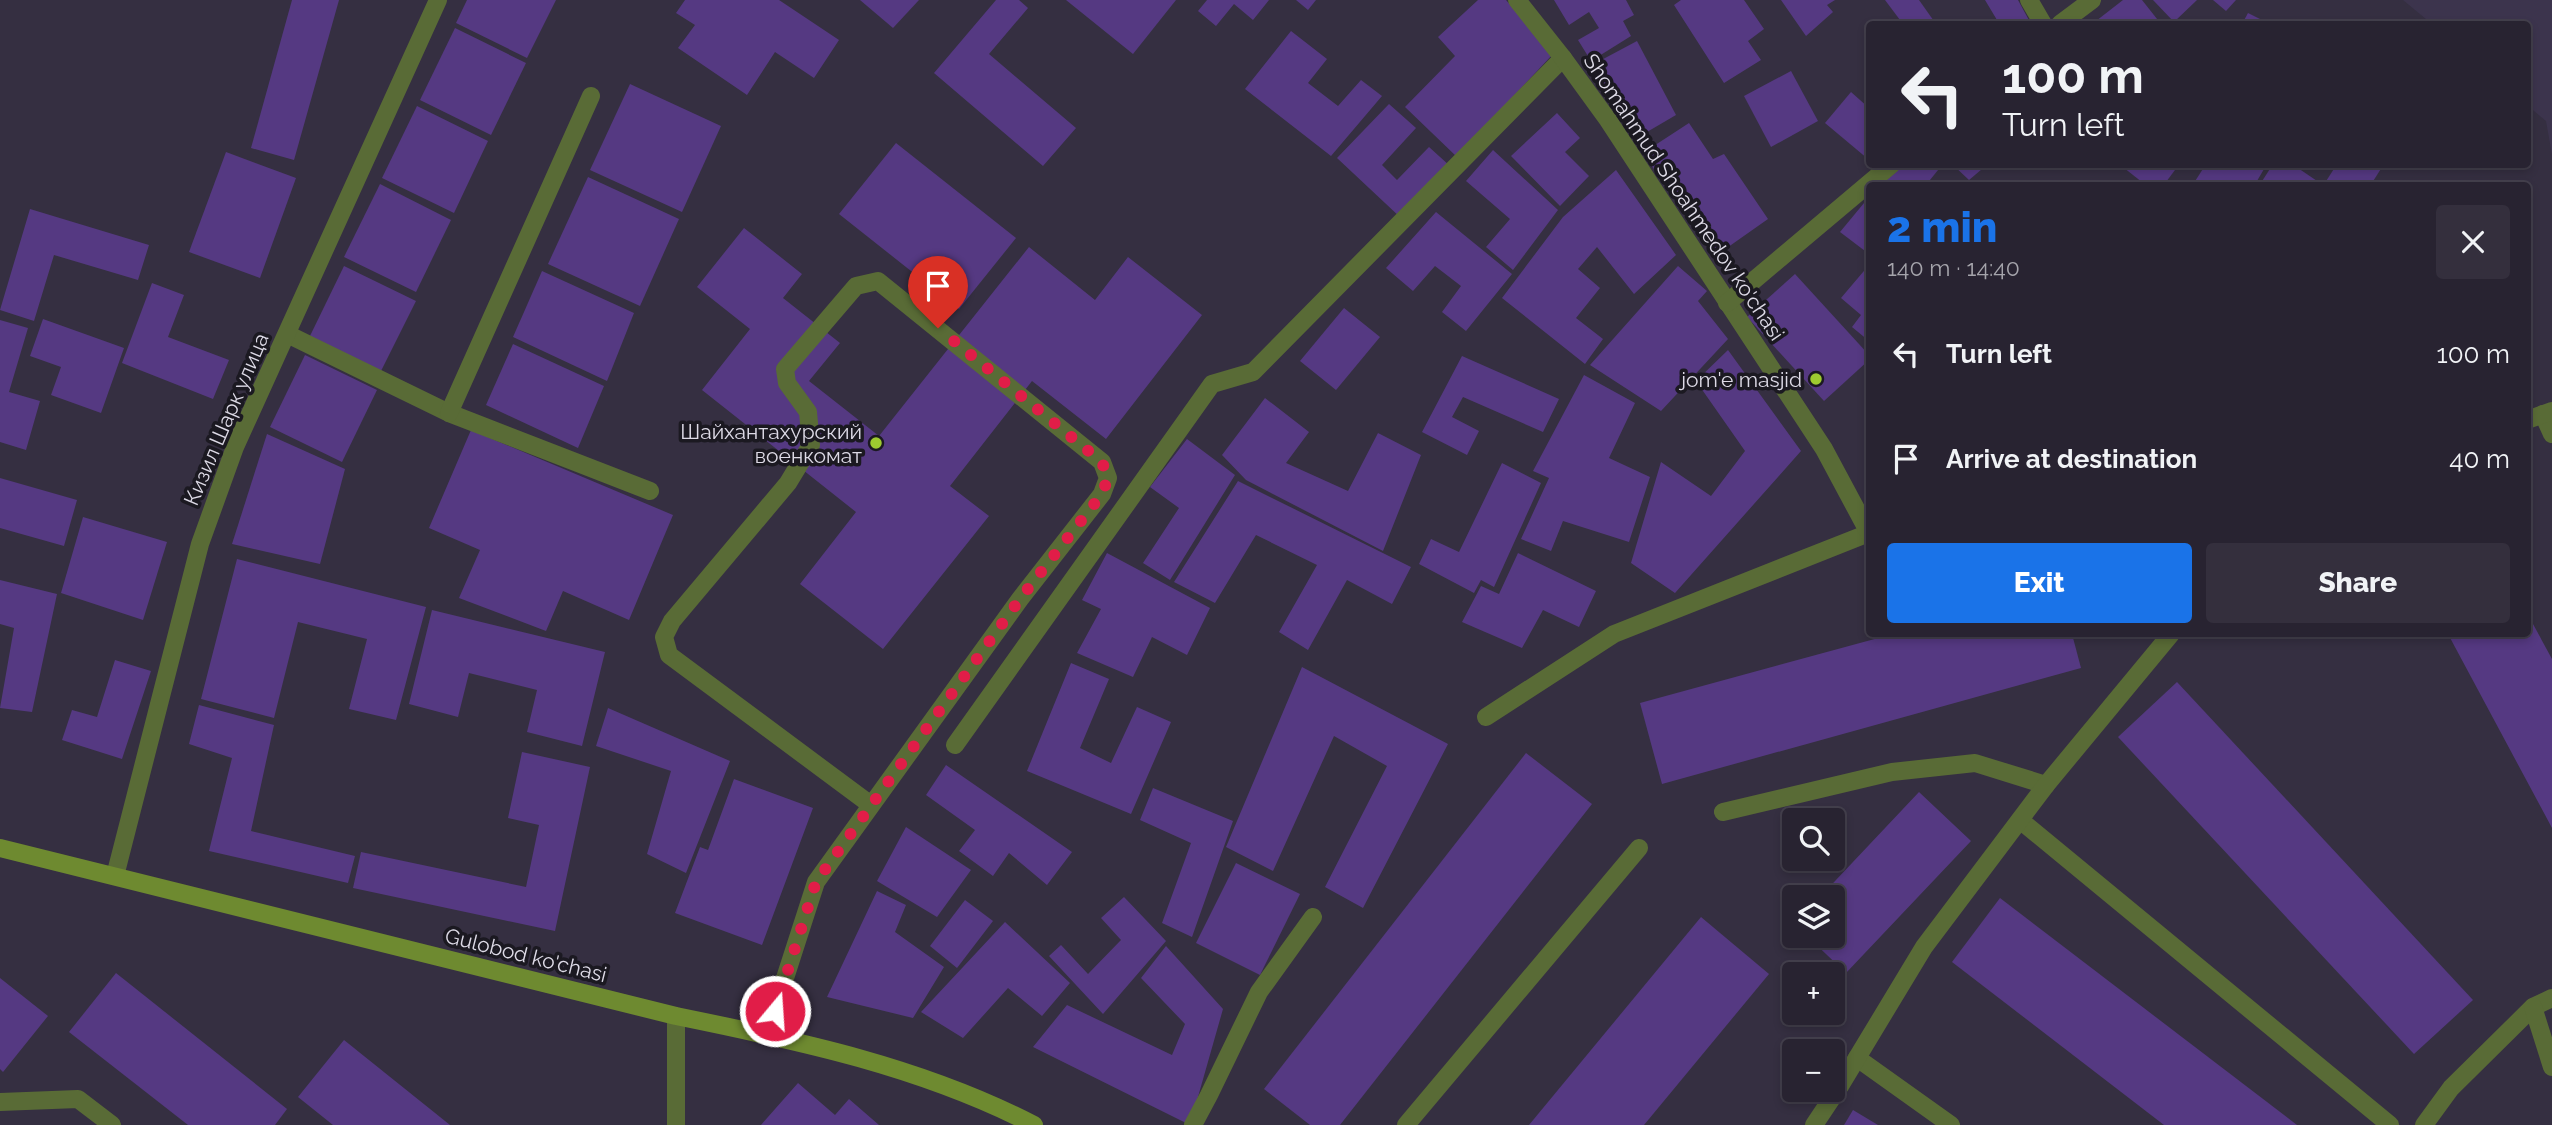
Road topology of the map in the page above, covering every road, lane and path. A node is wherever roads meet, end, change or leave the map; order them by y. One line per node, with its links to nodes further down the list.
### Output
1 (438, 0): 13 (street, Кизил Шарк улица)
2 (1517, 0): 7 (street, Shomahmud Shoahmedov ko'chasi)
3 (2029, 0): 5 (street)
4 (2092, 0): 6 (street)
5 (2041, 21)
6 (2064, 21)
7 (1563, 58): 12 (street, Shomahmud Shoahmedov ko'chasi); 22 (street)
8 (591, 96): 14 (street)
9 (1887, 168): 10 (street)
10 (1871, 182)
11 (1866, 186): 12 (street)
12 (1727, 303): 18 (street, Shomahmud Shoahmedov ko'chasi)
13 (287, 334): 14 (street); 29 (street, Кизил Шарк улица)
14 (449, 413): 17 (street)
15 (2541, 415): 16 (street)
16 (2552, 434)
17 (650, 491)
18 (1866, 527)
19 (1866, 534): 21 (street)
20 (2169, 637): 23 (street)
21 (1486, 717)
22 (955, 744)
23 (2046, 785): 25 (street); 26 (street)
24 (871, 805): 24 (street); 34 (street)
25 (1723, 812)
26 (2020, 820): 35 (street); 45 (street)
27 (0, 848): 29 (street, Gulobod ko'chasi)
28 (1639, 848): 42 (street)
29 (115, 876): 33 (street, Gulobod ko'chasi)
30 (1313, 918): 41 (street)
31 (2552, 999): 32 (street)
32 (2533, 1007): 36 (street); 46 (street)
33 (676, 1016): 34 (street, Gulobod ko'chasi); 39 (street)
34 (767, 1034): 40 (street, Gulobod ko'chasi)
35 (1857, 1058): 43 (street); 44 (street)
36 (2552, 1066)
37 (0, 1102): 38 (street)
38 (112, 1125)
39 (676, 1125)
40 (1034, 1125)
41 (1193, 1125)
42 (1406, 1125)
43 (1814, 1125)
44 (1951, 1125)
45 (2390, 1125)
46 (2424, 1125)

